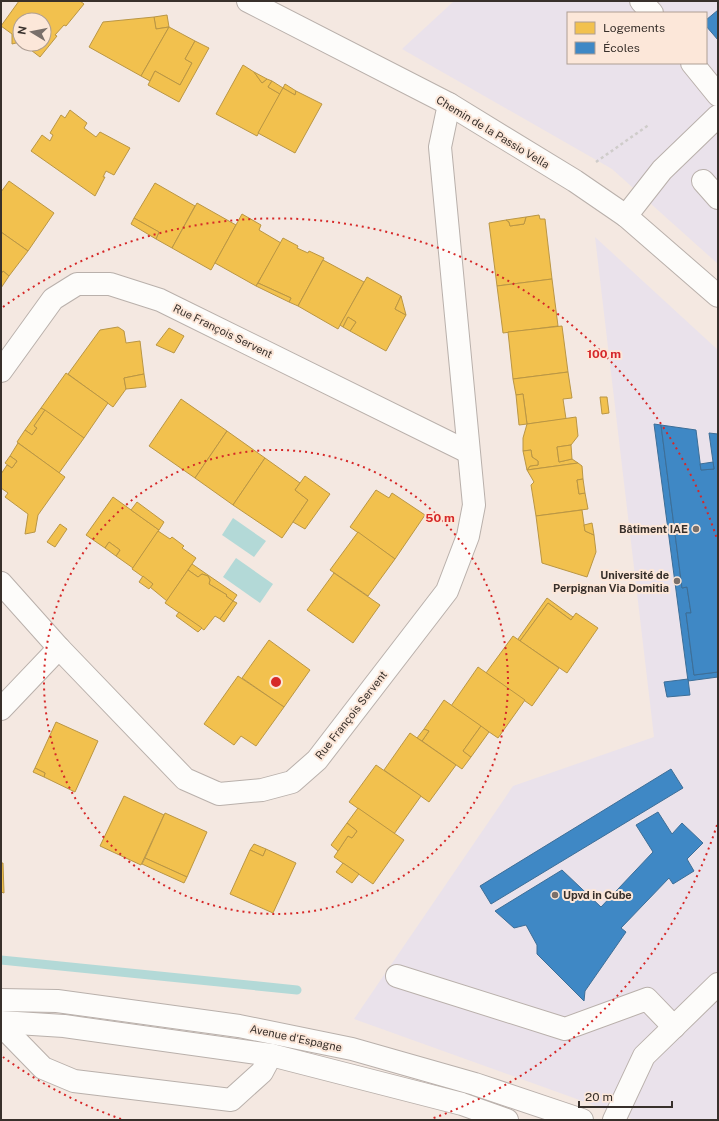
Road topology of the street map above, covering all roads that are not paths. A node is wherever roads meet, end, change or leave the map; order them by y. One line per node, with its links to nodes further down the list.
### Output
1 (248, 1): 4 (street, Chemin de la Passio Vella)
2 (693, 64): 3 (street)
3 (718, 95)
4 (449, 104): 8 (street, Chemin de la Passio Vella); 11 (street, Rue François Servent)
5 (718, 116): 8 (street)
6 (704, 181): 7 (street)
7 (718, 198)
8 (626, 216): 9 (street, Chemin de la Passio Vella)
9 (718, 296)
10 (1, 371): 11 (street, Rue François Servent)
11 (468, 452): 13 (street, Rue François Servent)
12 (1, 583): 13 (street, Rue François Servent)
13 (59, 648): 14 (street)
14 (1, 709)
15 (397, 976): 19 (street)
16 (718, 984): 19 (street)
17 (1, 1000): 22 (street, Avenue d'Espagne)
18 (1, 1024): 20 (street, Avenue d'Espagne); 20 (street)
19 (674, 1026): 23 (street)
20 (271, 1055): 21 (street, Avenue d'Espagne)
21 (507, 1120)
22 (582, 1120)
23 (614, 1120)

